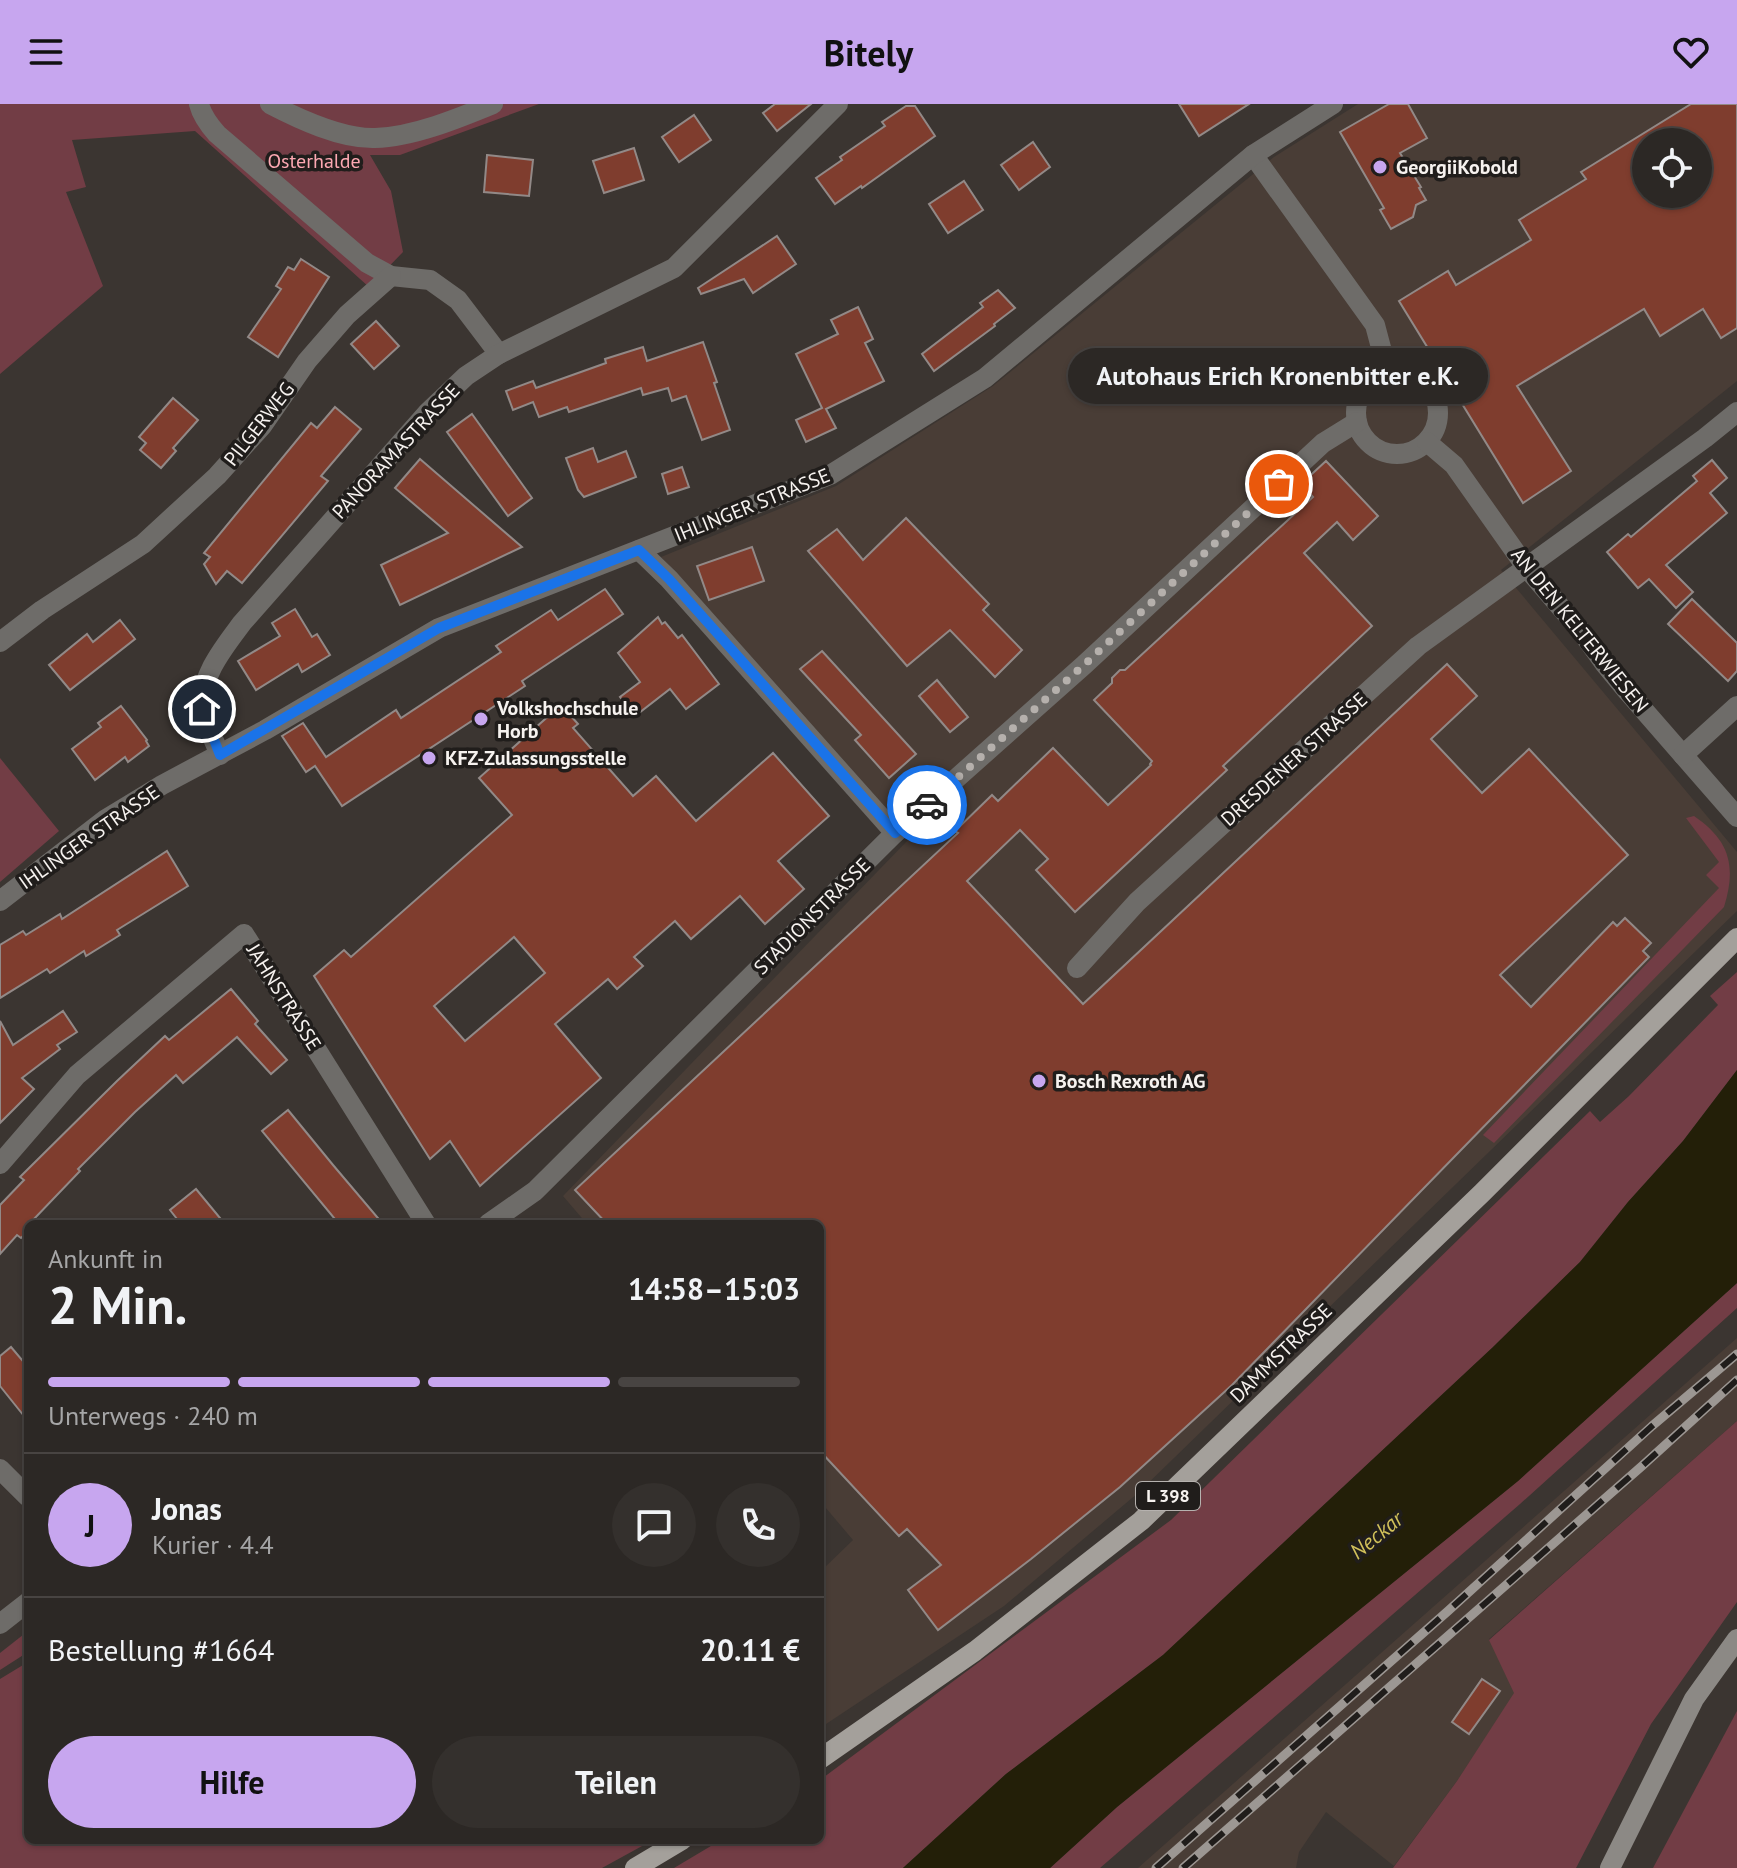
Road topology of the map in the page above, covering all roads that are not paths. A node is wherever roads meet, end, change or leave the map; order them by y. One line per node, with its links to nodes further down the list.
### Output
1 (199, 104): 7 (street)
2 (270, 104): 3 (street)
3 (493, 104)
4 (838, 104): 8 (street, PANORAMASTRASSE)
5 (1333, 104): 6 (street, IHLINGER STRASSE)
6 (1253, 155): 9 (street); 13 (street, IHLINGER STRASSE)
7 (391, 276): 8 (street); 15 (street, PILGERWEG)
8 (499, 354): 17 (street, PANORAMASTRASSE)
9 (1388, 374): 11 (street); 12 (street)
10 (1737, 412): 14 (street, DRESDENER STRASSE)
11 (1357, 422): 12 (street); 20 (street, STADIONSTRASSE)
12 (1427, 442): 14 (street, AN DEN KELTERWIESEN)
13 (639, 550): 17 (street, IHLINGER STRASSE); 20 (street)
14 (1526, 567): 18 (street, AN DEN KELTERWIESEN); 23 (street, DRESDENER STRASSE)
15 (0, 642)
16 (1737, 706): 18 (street)
17 (220, 755): 21 (street, IHLINGER STRASSE)
18 (1683, 755): 19 (street, AN DEN KELTERWIESEN)
19 (1737, 817)
20 (895, 833): 26 (street, STADIONSTRASSE)
21 (0, 901)
22 (1737, 938): 32 (main road, DAMMSTRASSE / L 398)
23 (1077, 968)
24 (0, 1164): 25 (street, JAHNSTRASSE)
25 (423, 1220)
26 (494, 1220)
27 (0, 1469): 28 (street)
28 (24, 1493)
29 (24, 1605): 30 (street)
30 (0, 1624)
31 (1737, 1639): 35 (street)
32 (824, 1756)
33 (675, 1844): 34 (main road)
34 (635, 1868)
35 (1610, 1868)

